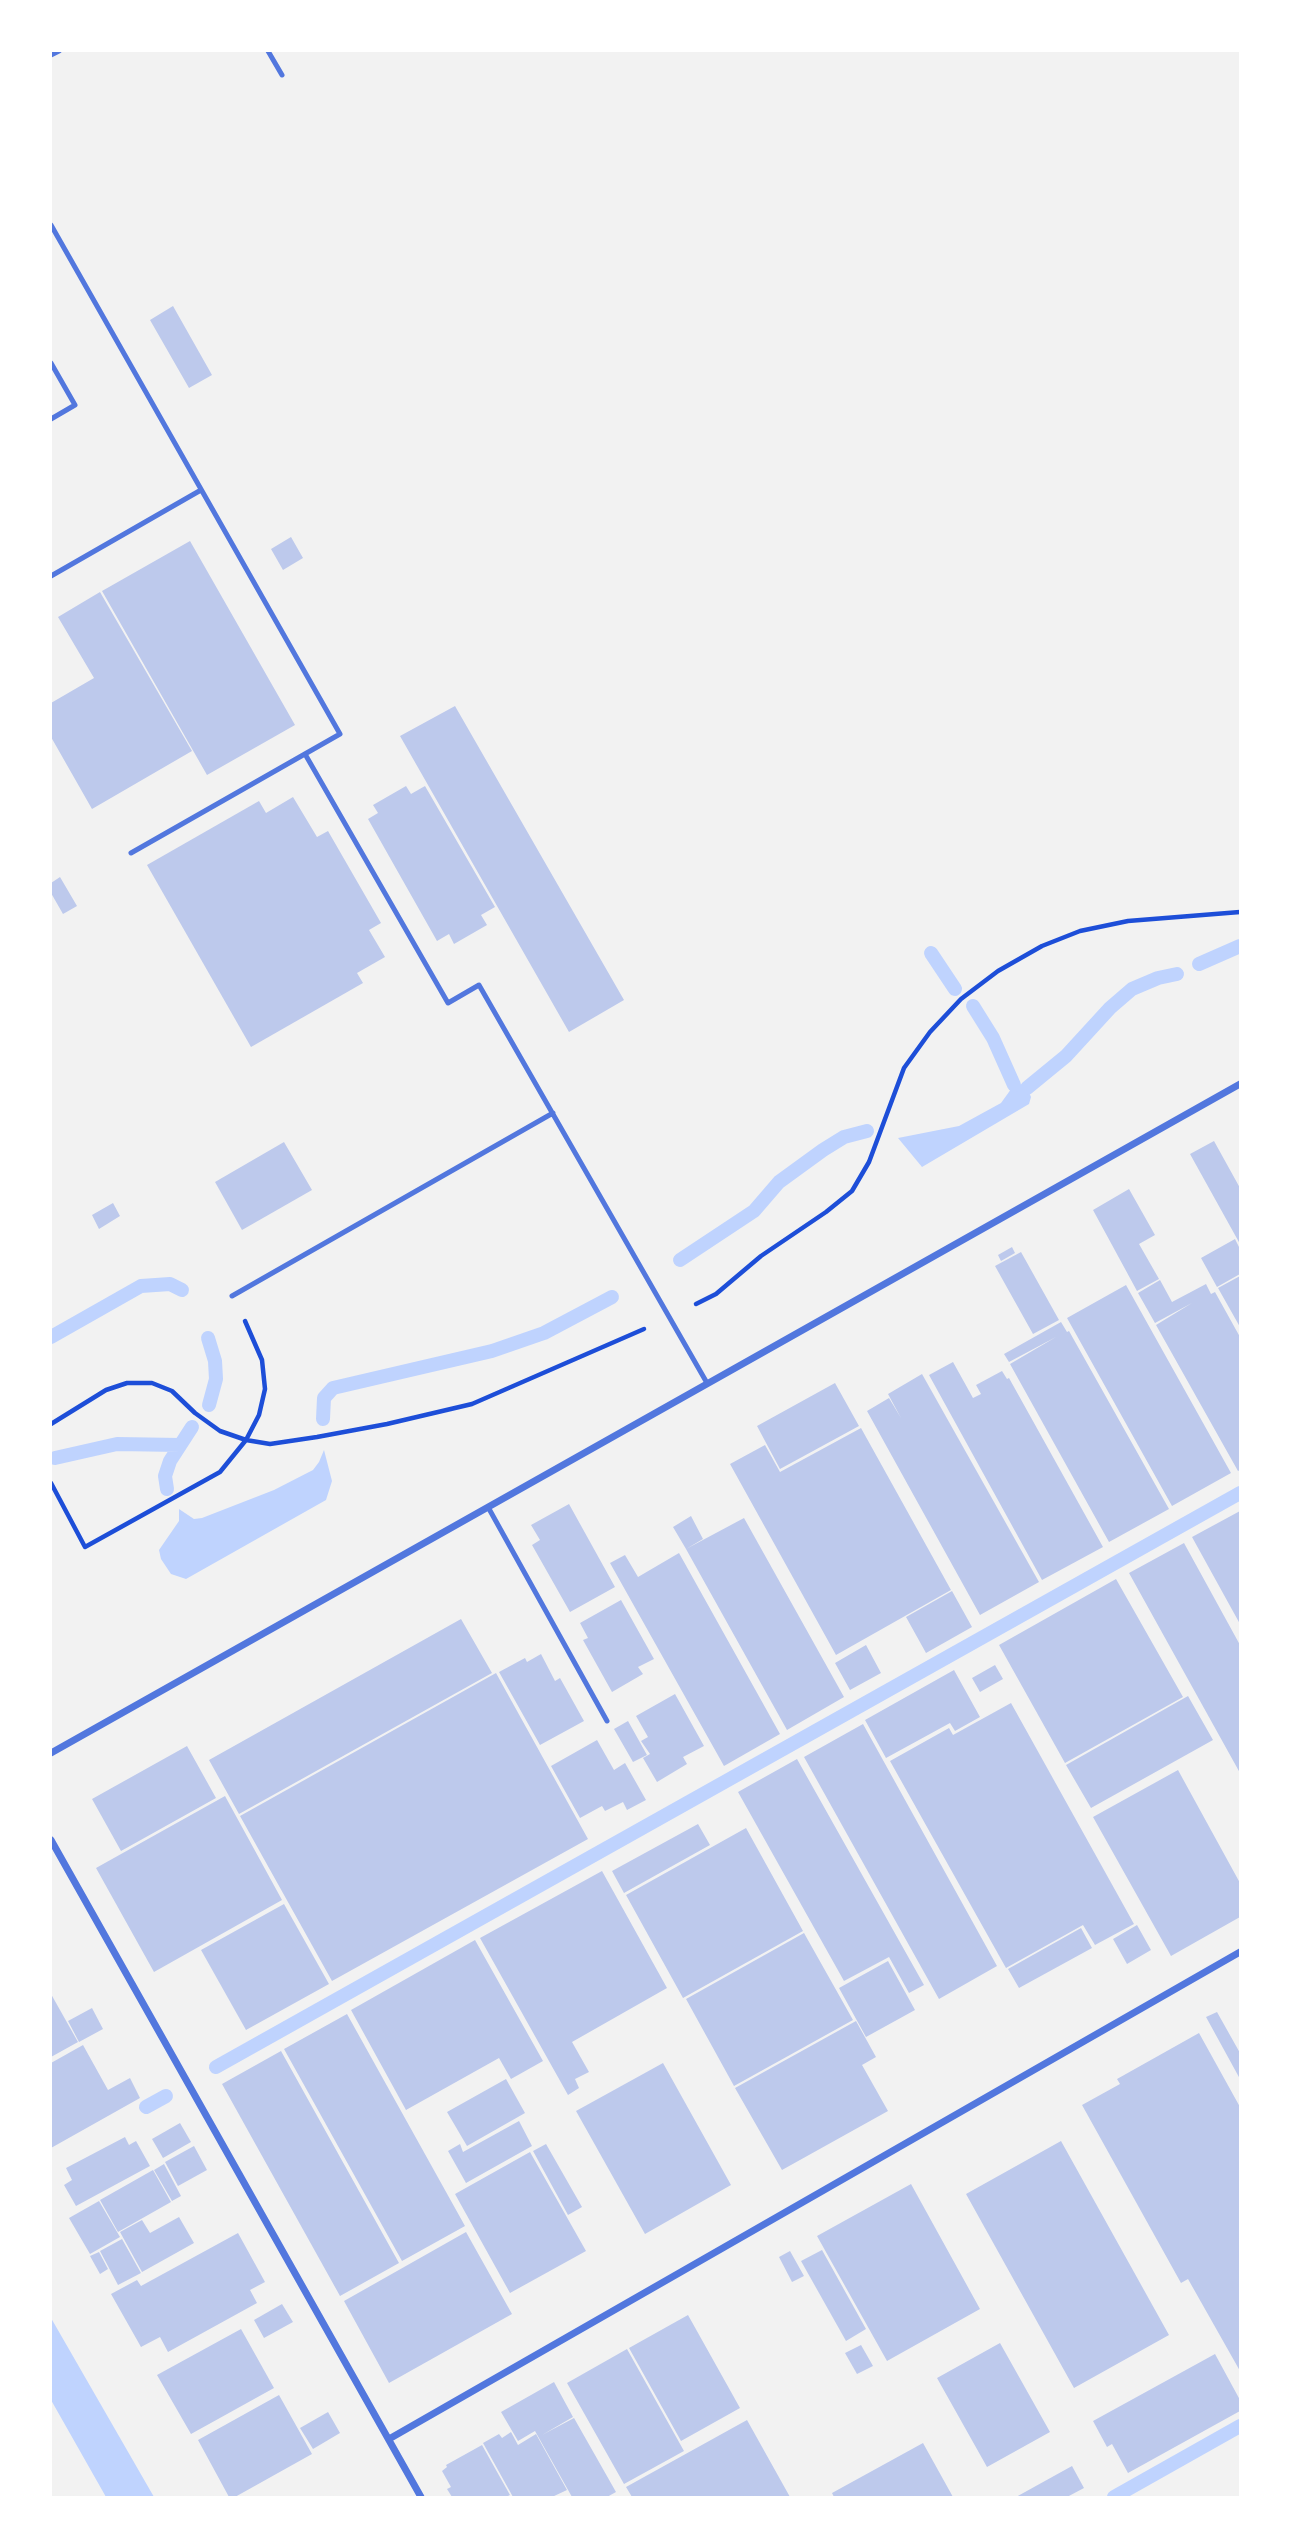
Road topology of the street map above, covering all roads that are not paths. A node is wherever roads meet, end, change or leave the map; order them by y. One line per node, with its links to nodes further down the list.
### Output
1 (59, 51): 3 (lane)
2 (268, 51): 4 (lane)
3 (51, 55)
4 (282, 75)
5 (51, 225): 8 (lane)
6 (51, 363): 7 (lane)
7 (51, 419)
8 (201, 490): 9 (lane); 10 (lane)
9 (51, 576)
10 (305, 754): 11 (lane); 13 (lane)
11 (131, 853)
12 (1240, 1084): 15 (street)
13 (553, 1113): 14 (lane); 15 (lane)
14 (232, 1296)
15 (707, 1383): 16 (street)
16 (488, 1507): 17 (lane); 18 (street)
17 (607, 1721)
18 (51, 1753)
19 (51, 1840): 21 (street)
20 (1240, 1952): 21 (street)
21 (389, 2440): 22 (street)
22 (421, 2497)

